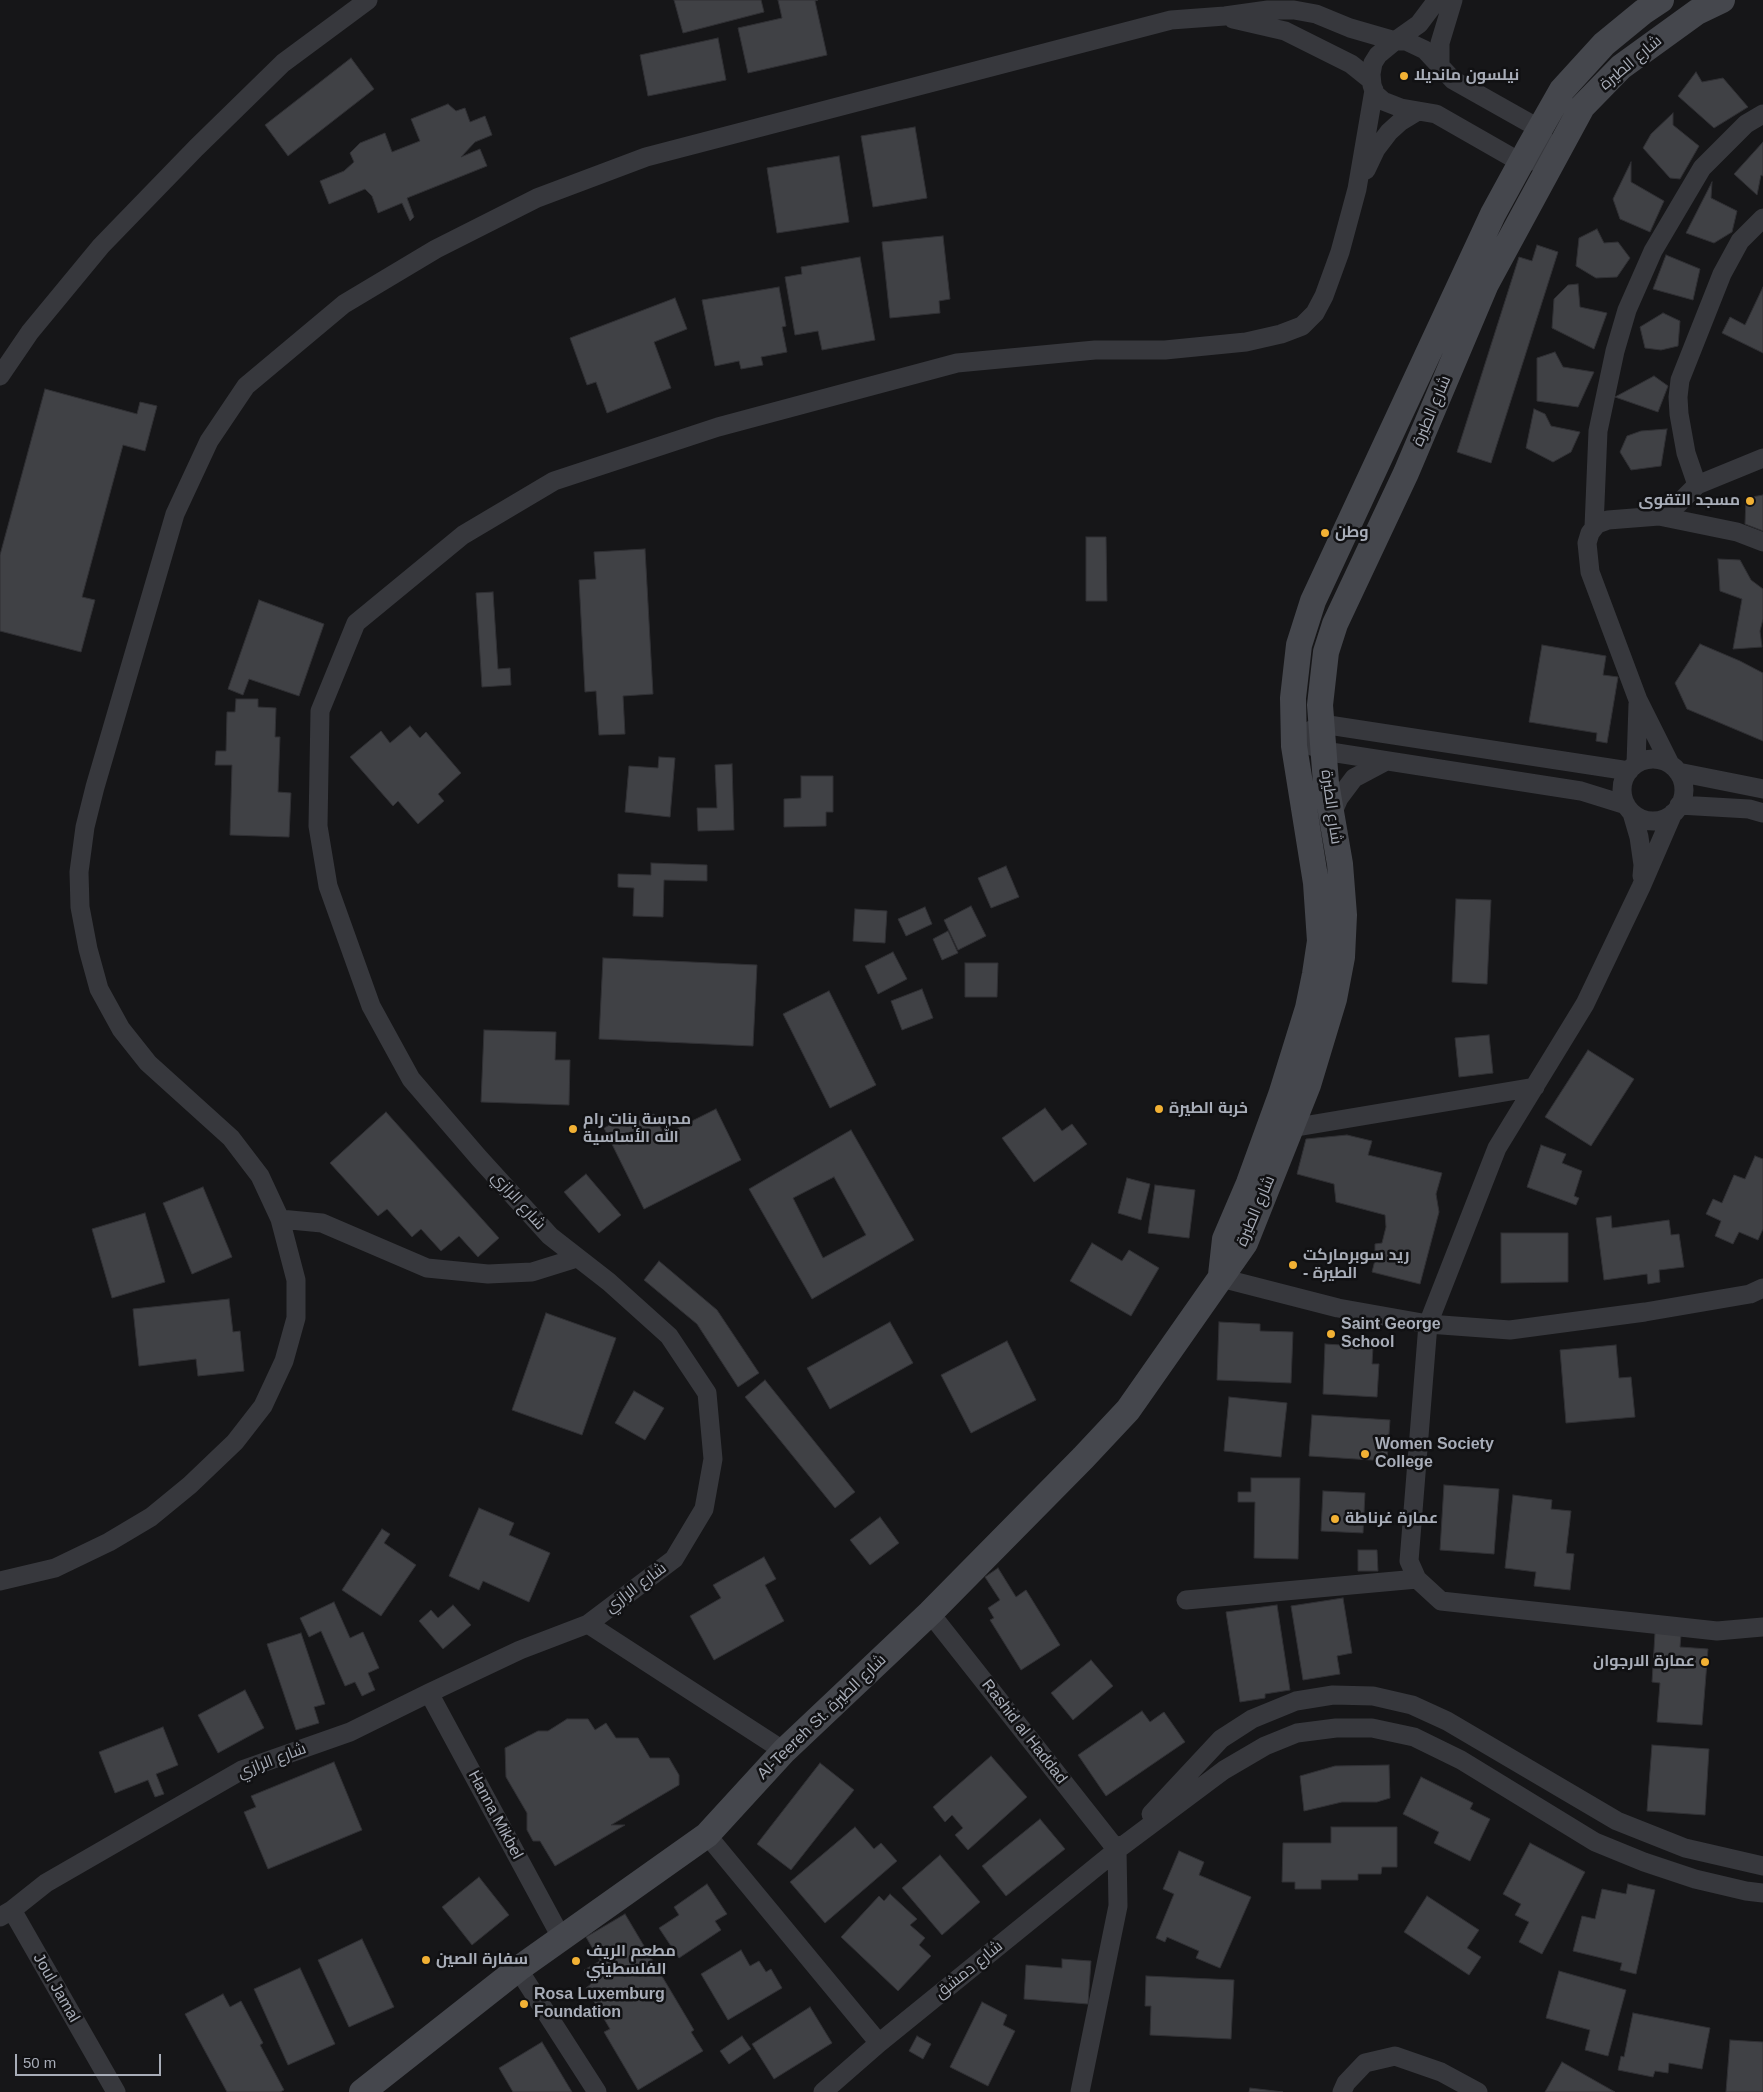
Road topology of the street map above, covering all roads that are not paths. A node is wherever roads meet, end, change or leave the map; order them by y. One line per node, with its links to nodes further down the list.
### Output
1 (368, 0): 17 (street)
2 (1437, 0): 7 (street)
3 (1454, 0): 8 (street)
4 (1661, 0): 12 (main road, شارع الطيرة)
5 (1722, 0): 13 (main road, شارع الطيرة)
6 (1225, 16): 7 (street); 9 (street); 38 (street)
7 (1395, 41): 8 (street); 9 (street)
8 (1440, 67): 12 (street)
9 (1372, 85): 10 (street); 15 (street)
10 (1418, 111): 14 (street); 15 (street)
11 (1763, 114): 21 (street)
12 (1540, 129): 13 (street); 14 (main road, شارع الطيرة)
13 (1552, 159): 14 (street); 24 (main road, شارع الطيرة)
14 (1520, 162): 25 (main road, شارع الطيرة)
15 (1357, 189): 39 (street, شارع الرازي)
16 (1763, 218): 19 (street)
17 (0, 376)
18 (1763, 458): 19 (street)
19 (1697, 485): 20 (street)
20 (1659, 516): 21 (street); 22 (street)
21 (1594, 528): 23 (street)
22 (1763, 542)
23 (1638, 700): 28 (street); 29 (street)
24 (1322, 724): 25 (street); 26 (main road, شارع الطيرة); 28 (street)
25 (1294, 740): 26 (street); 40 (main road, شارع الطيرة)
26 (1324, 751): 27 (street); 33 (main road, شارع الطيرة)
27 (1386, 760): 31 (street); 33 (street)
28 (1633, 768): 29 (street); 31 (street)
29 (1674, 768): 30 (street); 32 (street)
30 (1763, 789)
31 (1629, 809): 32 (street); 35 (street)
32 (1676, 809): 34 (street); 35 (street)
33 (1332, 814): 37 (main road, شارع الطيرة)
34 (1763, 814)
35 (1641, 887): 36 (street)
36 (1535, 1087): 37 (street); 42 (street)
37 (1291, 1128): 40 (main road, شارع الطيرة)
38 (280, 1219): 39 (street); 44 (street)
39 (577, 1258): 47 (street, شارع الرازي)
40 (1221, 1278): 42 (street); 46 (main road, Al-Teereh St. شارع الطيرة)
41 (1763, 1288): 42 (street)
42 (1428, 1324): 43 (street)
43 (1417, 1579): 45 (street); 48 (street)
44 (0, 1581)
45 (1186, 1600)
46 (930, 1613): 50 (main road, Al-Teereh St. شارع الطيرة); 52 (street, Rashid al Haddad)
47 (588, 1624): 49 (street, شارع الرازي); 50 (street)
48 (1763, 1627)
49 (429, 1692): 55 (street, شارع الرازي); 56 (street, Hanna Mikbel)
50 (784, 1751): 51 (main road, Al-Teereh St. شارع الطيرة)
51 (707, 1835): 56 (main road, Al-Teereh St. شارع الطيرة); 58 (street)
52 (1117, 1850): 53 (street); 54 (street); 58 (street, شارع دمشق); 63 (street)
53 (1763, 1866)
54 (1763, 1893)
55 (6, 1914): 59 (street, Joul Jamal)
56 (561, 1938): 57 (main road, Al-Teereh St. شارع الطيرة)
57 (518, 1969): 60 (main road, Al-Teereh St. شارع الطيرة); 61 (street)
58 (879, 2043): 62 (street, شارع دمشق)
59 (116, 2092)
60 (362, 2092)
61 (597, 2092)
62 (823, 2092)
63 (1080, 2092)
64 (1342, 2092): 65 (street)
65 (1478, 2092)

